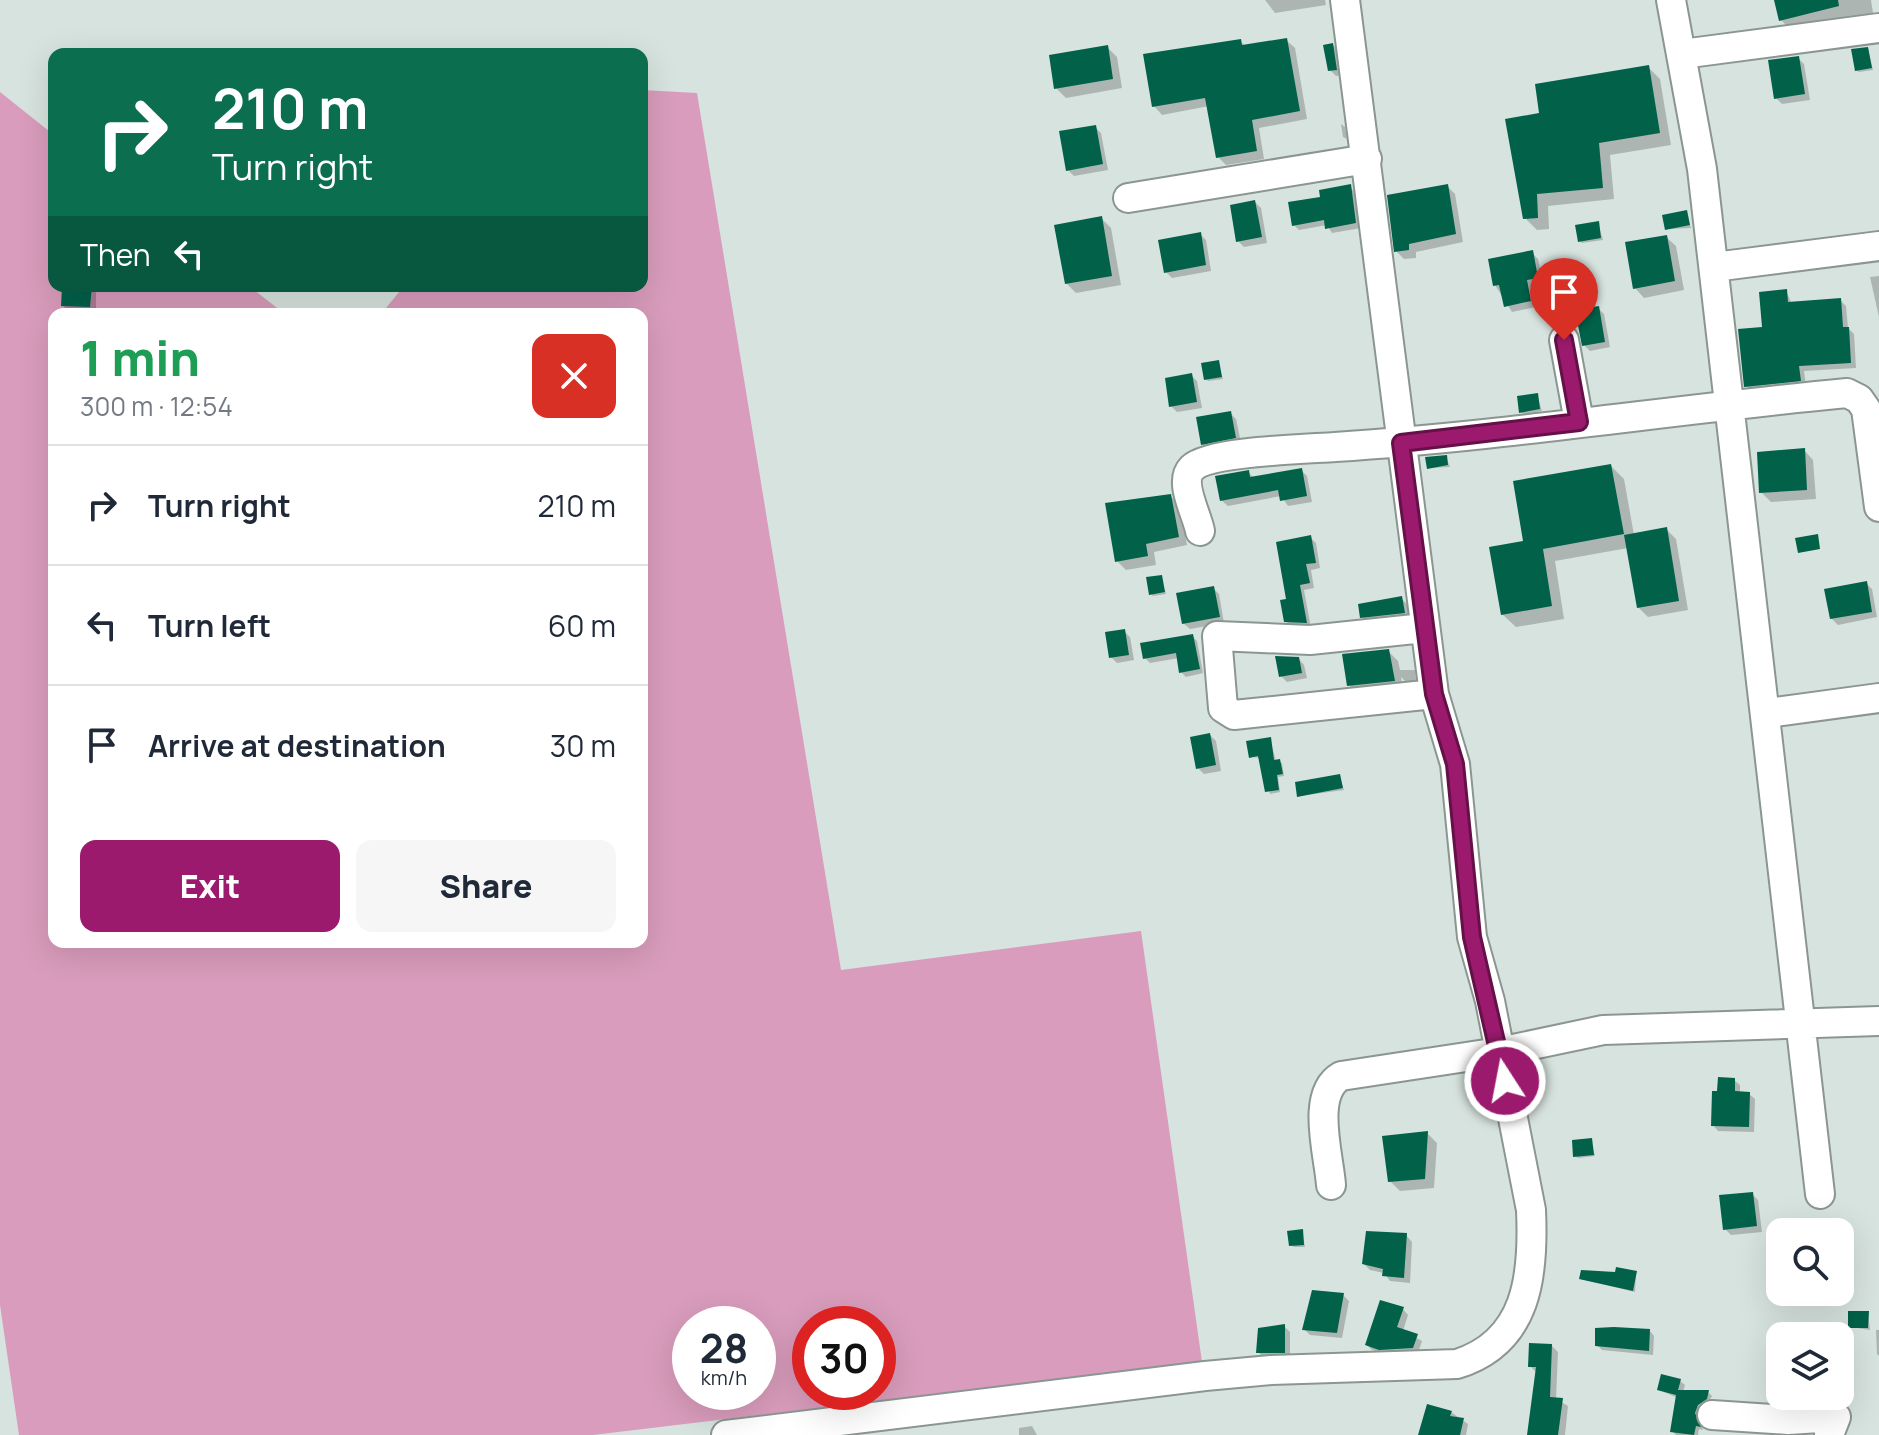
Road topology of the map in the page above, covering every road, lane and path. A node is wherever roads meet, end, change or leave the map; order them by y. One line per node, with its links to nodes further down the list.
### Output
1 (1345, 0): 5 (street)
2 (1671, 0): 4 (street)
3 (1879, 28): 4 (street)
4 (1682, 54): 8 (street)
5 (1367, 159): 6 (street); 13 (street)
6 (1128, 198)
7 (1879, 246): 8 (street)
8 (1714, 267): 10 (street)
9 (1564, 340): 12 (street)
10 (1729, 404): 11 (street); 12 (street); 19 (street)
11 (1872, 418): 14 (street)
12 (1579, 422): 13 (street)
13 (1401, 443): 15 (street); 16 (street)
14 (1879, 507)
15 (1200, 531)
16 (1424, 628): 17 (street); 17 (street)
17 (1434, 694): 22 (street)
18 (1879, 698): 19 (street)
19 (1767, 713): 21 (street)
20 (1879, 1021): 21 (street)
21 (1803, 1025): 22 (street); 24 (street)
22 (1499, 1052): 23 (street); 26 (street)
23 (1331, 1185)
24 (1820, 1194)
25 (1712, 1415): 27 (street)
26 (726, 1435)
27 (1829, 1435)

